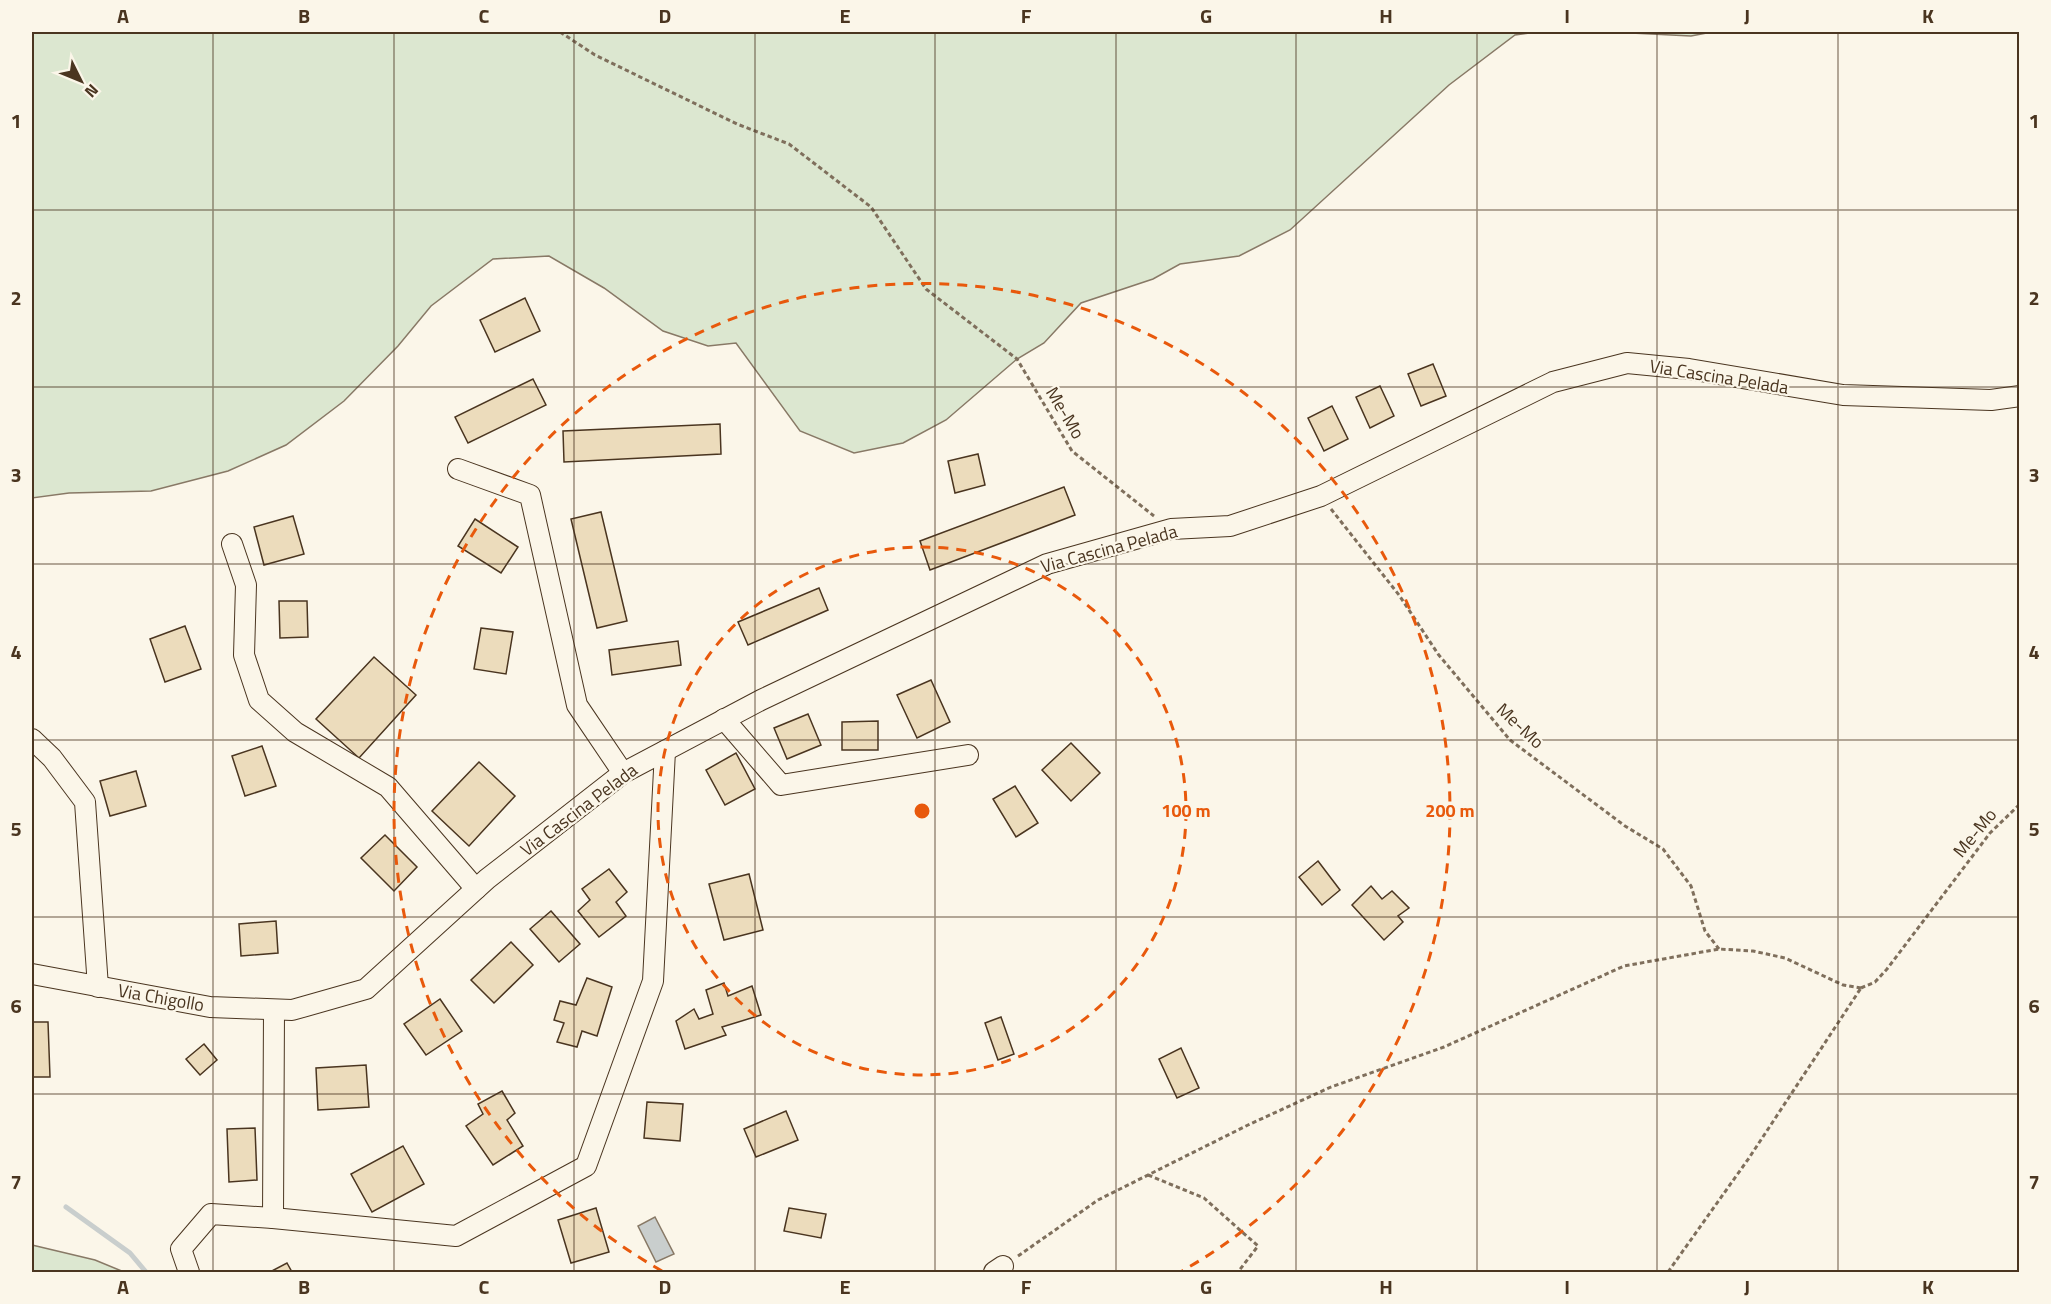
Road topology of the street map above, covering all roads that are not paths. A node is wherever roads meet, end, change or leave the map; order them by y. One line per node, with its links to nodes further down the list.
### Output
1 (2019, 396): 4 (street, Via Cascina Pelada)
2 (458, 469): 8 (street)
3 (232, 544): 9 (street)
4 (724, 719): 6 (street, Via Cascina Pelada); 7 (street)
5 (32, 739): 11 (street)
6 (665, 751): 8 (street, Via Cascina Pelada); 13 (street)
7 (968, 755)
8 (623, 773): 9 (street, Via Cascina Pelada)
9 (476, 889): 12 (street, Via Cascina Pelada)
10 (32, 974): 11 (street, Via Chigollo)
11 (98, 987): 12 (street, Via Chigollo)
12 (283, 1010): 13 (street)
13 (273, 1218): 14 (street)
14 (189, 1272)

